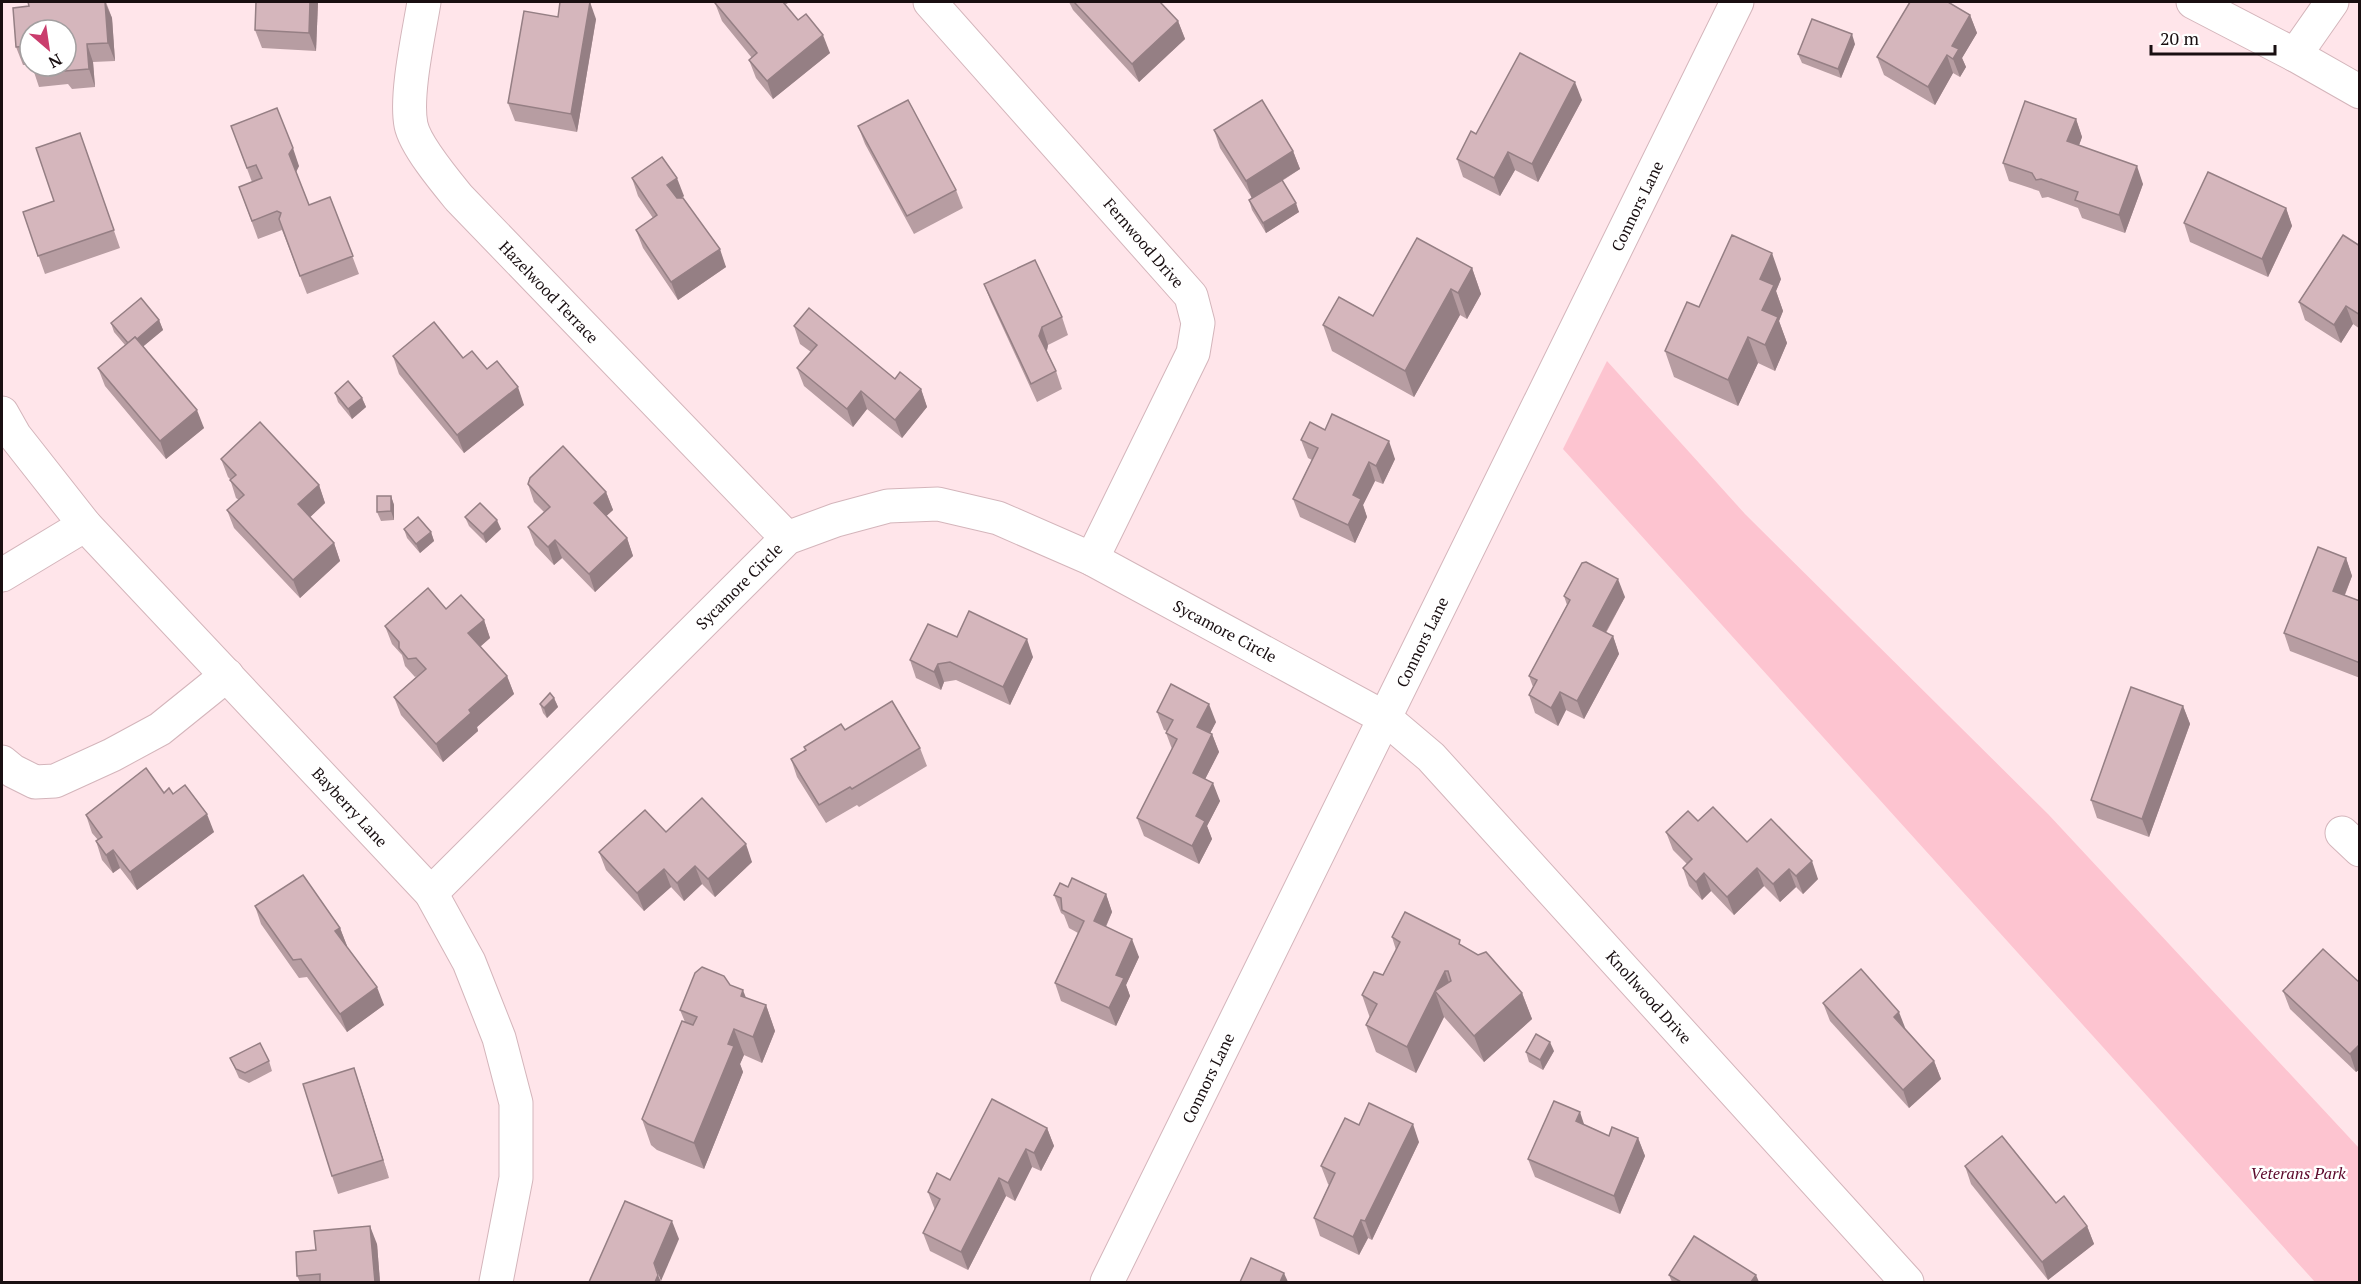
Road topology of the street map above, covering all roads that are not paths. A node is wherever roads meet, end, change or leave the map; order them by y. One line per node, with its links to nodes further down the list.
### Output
1 (424, 2): 10 (street, Hazelwood Terrace)
2 (930, 2): 11 (street, Fernwood Drive)
3 (1737, 2): 14 (street, Connors Lane)
4 (2193, 2): 6 (street)
5 (2332, 2): 6 (street)
6 (2295, 55): 7 (street)
7 (2360, 92)
8 (2, 413): 9 (street, Bayberry Lane)
9 (85, 525): 12 (street); 13 (street, Bayberry Lane)
10 (787, 538): 11 (street, Sycamore Circle); 16 (street, Sycamore Circle)
11 (1092, 559): 14 (street, Sycamore Circle)
12 (2, 575)
13 (226, 675): 15 (street); 16 (street, Bayberry Lane)
14 (1385, 718): 18 (street, Connors Lane); 19 (street, Knollwood Drive)
15 (2, 762)
16 (431, 893): 17 (street, Bayberry Lane)
17 (496, 1282)
18 (1107, 1282)
19 (1907, 1282)

